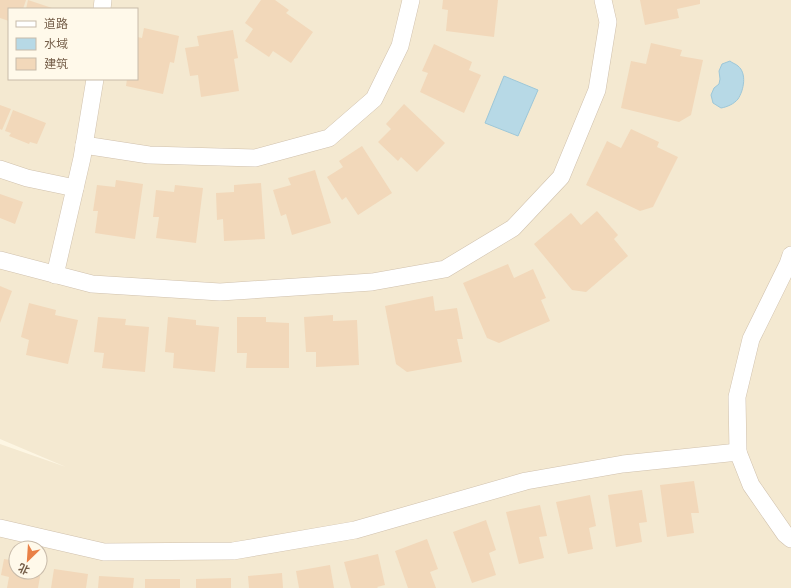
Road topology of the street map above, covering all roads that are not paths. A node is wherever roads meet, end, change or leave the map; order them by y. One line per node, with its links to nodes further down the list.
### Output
1 (411, 0): 4 (street)
2 (603, 0): 9 (street)
3 (95, 80): 4 (street)
4 (84, 145): 6 (street)
5 (0, 169): 6 (street)
6 (75, 188): 9 (street)
7 (791, 255): 10 (street)
8 (0, 260): 9 (street)
9 (55, 275)
10 (738, 452): 11 (street); 12 (street)
11 (0, 528)
12 (791, 539)

